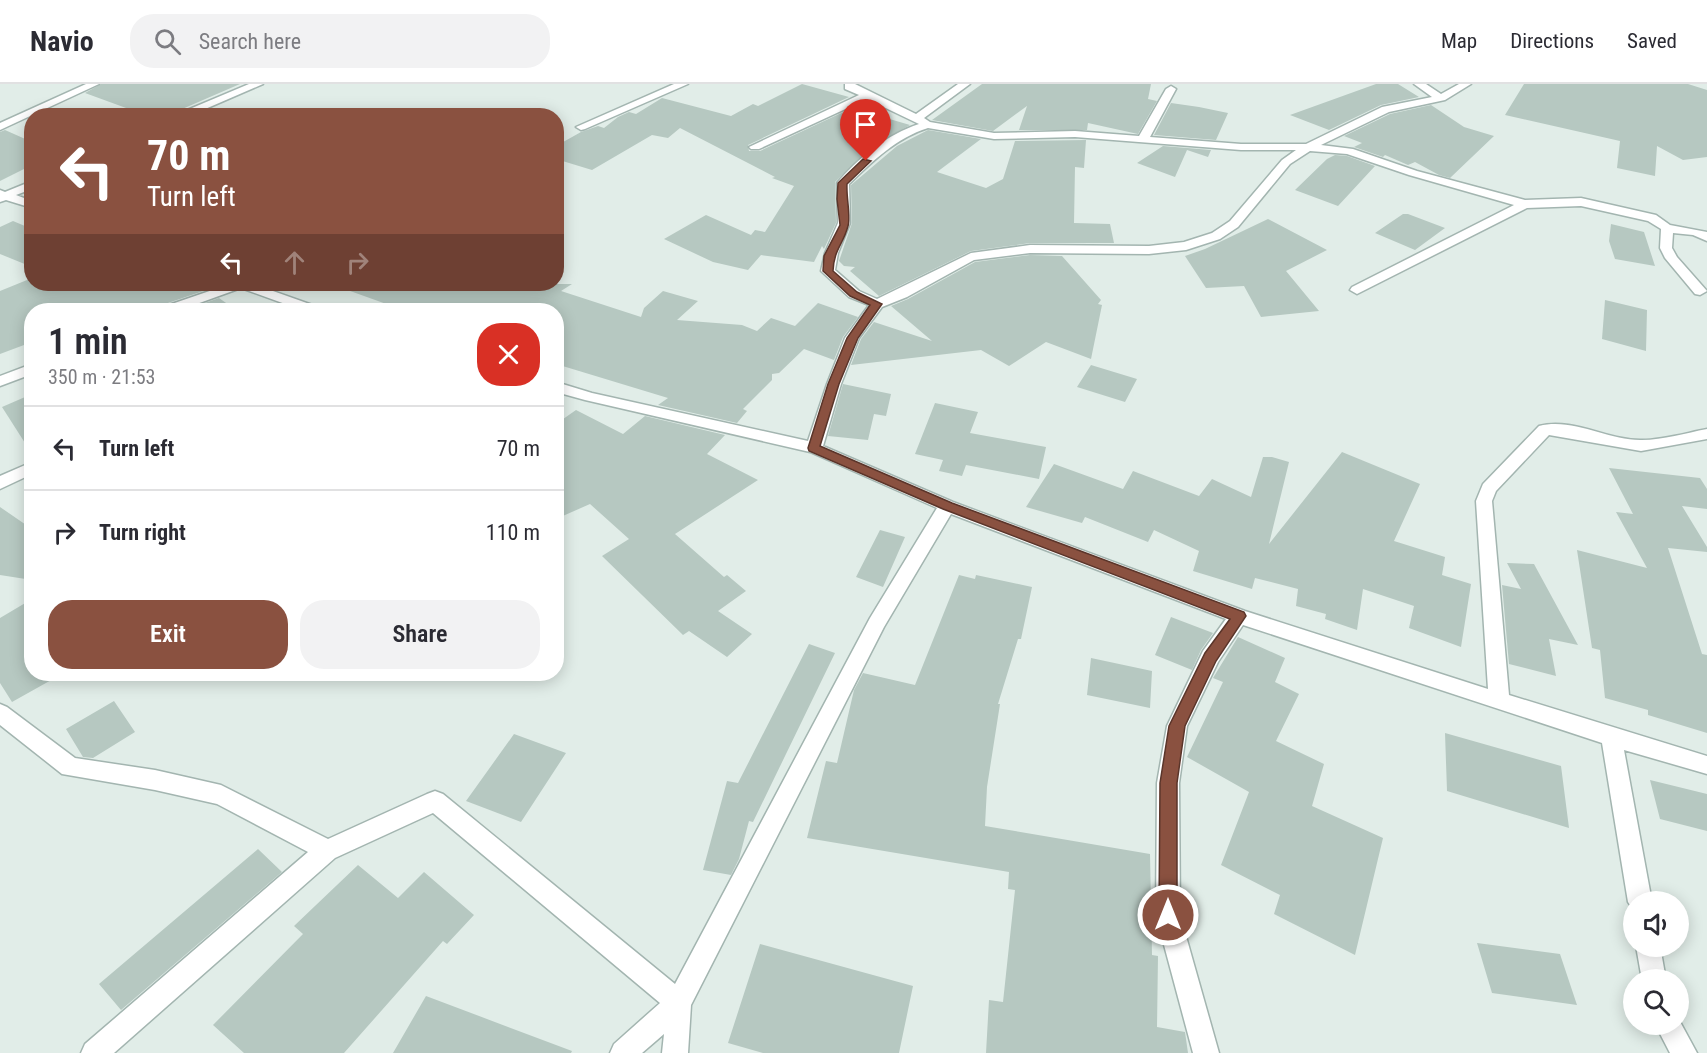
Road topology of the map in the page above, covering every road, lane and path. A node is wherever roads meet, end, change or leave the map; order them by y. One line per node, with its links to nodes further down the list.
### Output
1 (94, 84): 11 (street)
2 (258, 84): 12 (street)
3 (683, 84): 16 (street)
4 (965, 84): 14 (street)
5 (1419, 84): 10 (street)
6 (1466, 84): 10 (street)
7 (847, 86): 9 (street)
8 (1171, 89): 17 (street)
9 (868, 95): 14 (street); 18 (street)
10 (1441, 98): 19 (street)
11 (40, 108)
12 (198, 108)
13 (24, 115): 15 (street)
14 (922, 122): 17 (street); 32 (street)
15 (0, 126)
16 (581, 127)
17 (1143, 139): 19 (street)
18 (755, 147)
19 (1308, 147): 23 (street); 32 (street)
20 (24, 187): 21 (street)
21 (2, 196): 22 (street)
22 (24, 203)
23 (1525, 204): 24 (street); 26 (street)
24 (1667, 228): 25 (street); 29 (street)
25 (1707, 237)
26 (1358, 290)
27 (222, 291): 30 (street)
28 (261, 291): 31 (street)
29 (1700, 291)
30 (188, 303)
31 (294, 303)
32 (876, 304): 37 (street)
33 (24, 371): 34 (street)
34 (0, 381)
35 (564, 389): 37 (street)
36 (1707, 434): 42 (street)
37 (814, 448): 40 (street)
38 (24, 471): 39 (street)
39 (0, 483)
40 (947, 506): 41 (street); 48 (street)
41 (1239, 616): 42 (street); 53 (street)
42 (1499, 701): 44 (street)
43 (0, 713): 46 (street)
44 (1611, 736): 45 (street); 47 (street)
45 (1707, 765)
46 (327, 850): 48 (street); 50 (street)
47 (1638, 891)
48 (679, 1004): 51 (street); 52 (street)
49 (1674, 1035): 54 (street)
50 (94, 1053)
51 (623, 1053)
52 (675, 1053)
53 (1206, 1053)
54 (1684, 1053)

